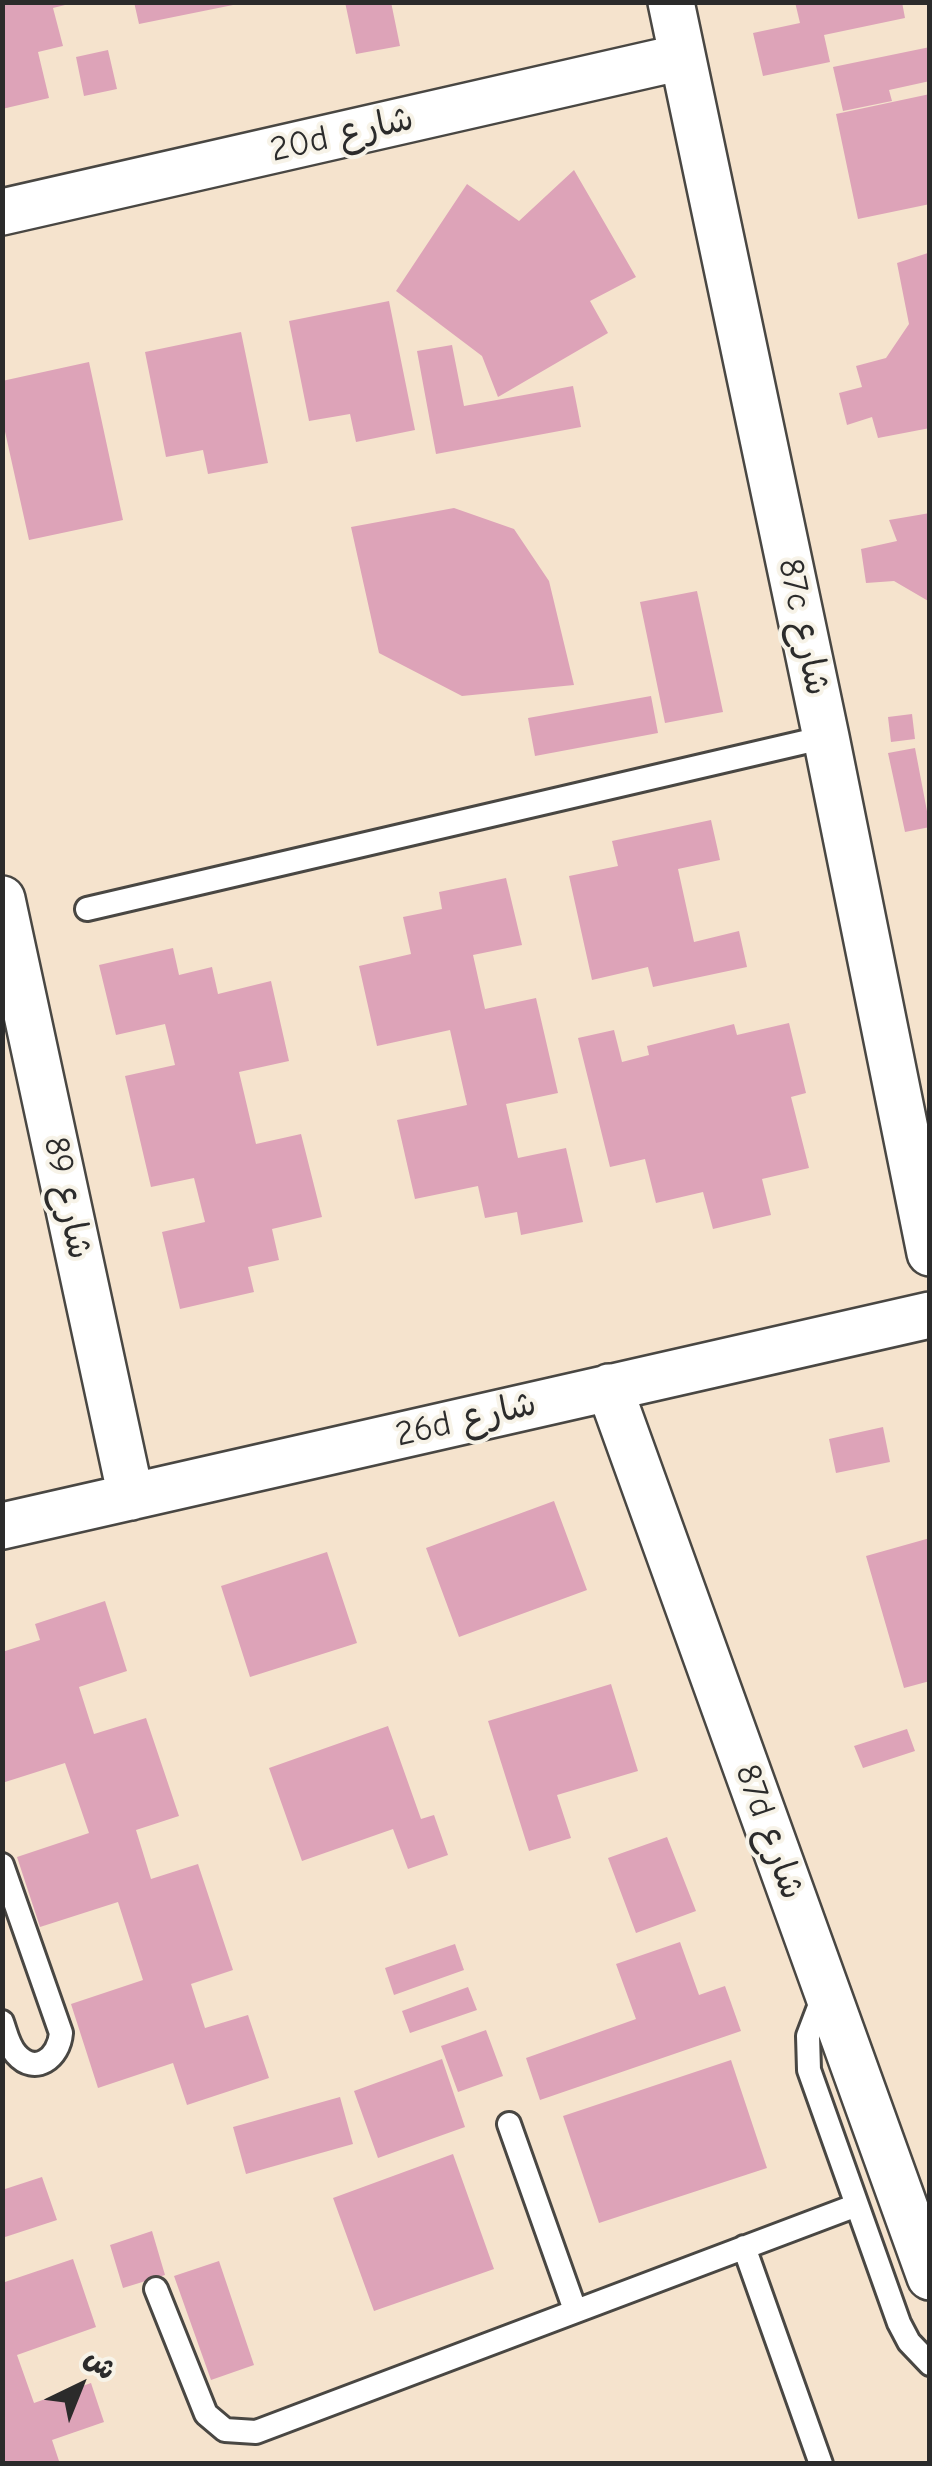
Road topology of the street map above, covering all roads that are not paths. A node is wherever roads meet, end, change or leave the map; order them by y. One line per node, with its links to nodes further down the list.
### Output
1 (672, 2): 2 (street, 87c شارع)
2 (682, 57): 3 (street, 20d شارع); 4 (street, 87c شارع)
3 (2, 212)
4 (826, 737): 6 (lane); 7 (street, 87c شارع)
5 (2, 899): 10 (street, شارع 89)
6 (87, 910)
7 (930, 1253)
8 (930, 1315): 9 (street, 26d شارع)
9 (608, 1386): 10 (street, 26d شارع); 13 (street, 87d شارع)
10 (131, 1497): 11 (street, 26d شارع)
11 (2, 1526)
12 (2, 1864): 14 (lane)
13 (826, 1991): 16 (street, 87d شارع); 17 (lane)
14 (2, 2022)
15 (509, 2124): 21 (lane)
16 (916, 2199): 19 (street, 87d شارع)
17 (857, 2205): 18 (lane); 22 (lane)
18 (744, 2247): 21 (lane); 23 (lane)
19 (930, 2277)
20 (156, 2289): 21 (lane)
21 (576, 2310)
22 (930, 2364)
23 (822, 2464)

